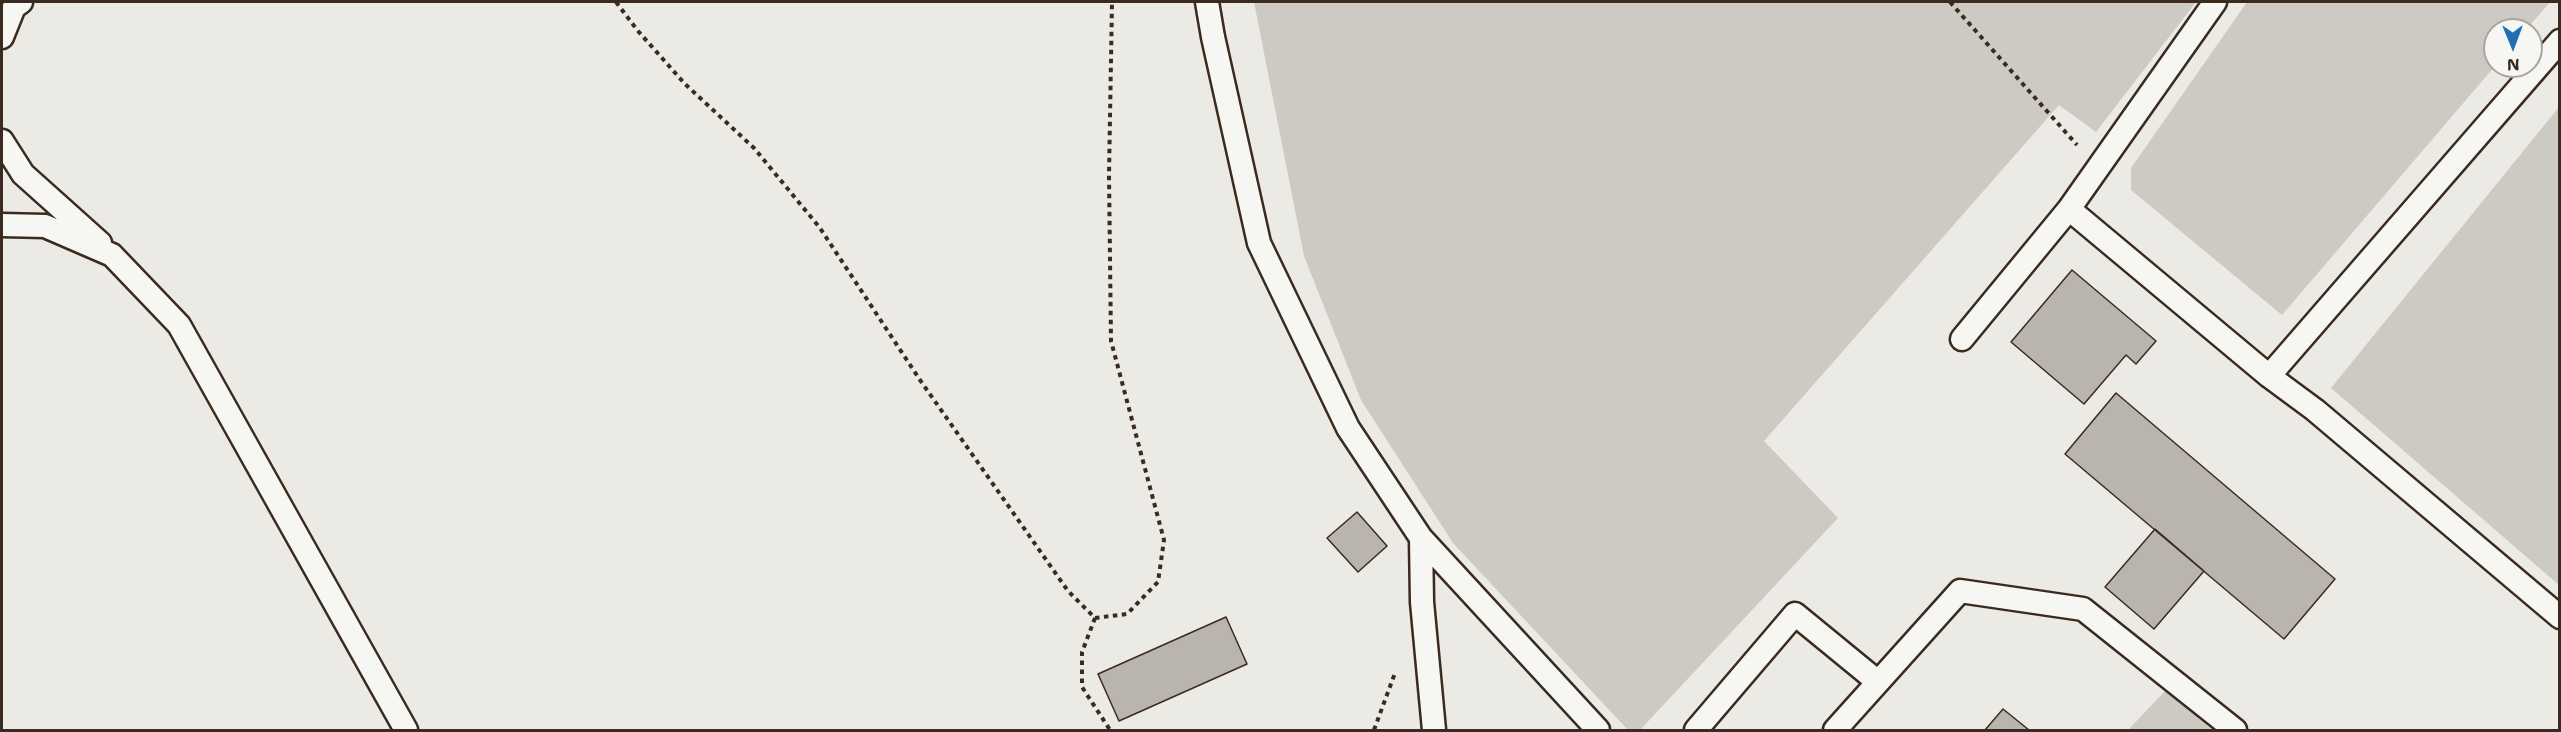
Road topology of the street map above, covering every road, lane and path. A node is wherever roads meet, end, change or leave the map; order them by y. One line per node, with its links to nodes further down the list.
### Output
1 (21, 2): 7 (lane)
2 (616, 2): 17 (path)
3 (1112, 2): 17 (path)
4 (1207, 2): 16 (lane)
5 (1950, 2): 10 (path)
6 (2215, 2): 10 (lane)
7 (2, 38)
8 (2559, 41): 15 (lane)
9 (2, 141): 13 (lane)
10 (2097, 168): 11 (lane)
11 (2069, 209): 14 (lane); 15 (lane)
12 (2, 225): 13 (lane)
13 (112, 255): 20 (lane)
14 (1962, 339)
15 (2269, 376): 18 (lane)
16 (1421, 538): 22 (lane); 23 (lane)
17 (1095, 618): 21 (path)
18 (2559, 618)
19 (1878, 682): 24 (lane); 25 (lane); 26 (lane)
20 (406, 730)
21 (1110, 730)
22 (1434, 730)
23 (1598, 730)
24 (1696, 730)
25 (1834, 730)
26 (2235, 730)

